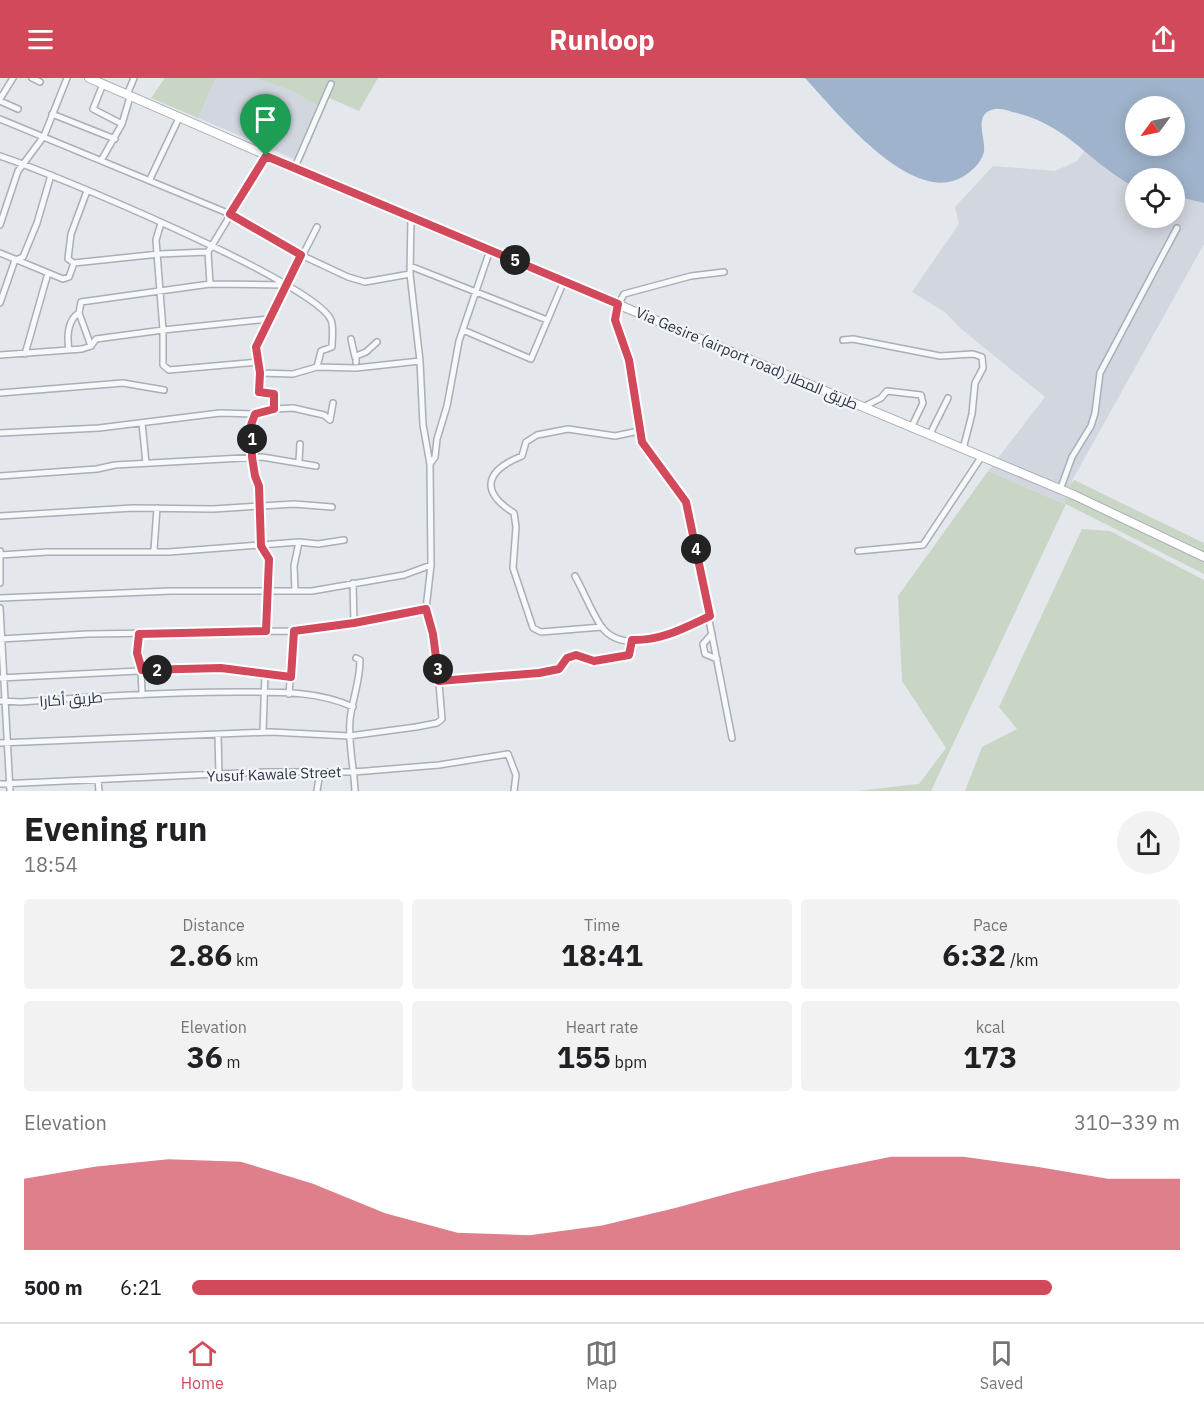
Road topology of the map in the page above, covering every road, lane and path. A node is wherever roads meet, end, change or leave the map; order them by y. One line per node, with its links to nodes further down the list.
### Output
1 (13, 78): 10 (street)
2 (32, 78): 6 (street)
3 (66, 78): 12 (street)
4 (89, 78): 7 (main road, Via Gesire (airport road) طريق المطار)
5 (134, 78): 9 (street)
6 (40, 82)
7 (103, 84): 9 (main road, Via Gesire (airport road) طريق المطار); 15 (street)
8 (331, 84): 22 (street)
9 (129, 96): 13 (main road, Via Gesire (airport road) طريق المطار); 15 (street)
10 (0, 100): 11 (street)
11 (18, 109)
12 (52, 114): 16 (street); 17 (street)
13 (179, 118): 19 (main road, Via Gesire (airport road) طريق المطار); 24 (street)
14 (0, 119): 16 (street)
15 (122, 124): 17 (street)
16 (44, 136): 20 (street); 21 (street)
17 (115, 139): 20 (street)
18 (0, 156): 21 (street)
19 (266, 156): 22 (main road, Via Gesire (airport road) طريق المطار); 26 (street)
20 (102, 159): 24 (street)
21 (24, 164): 23 (street); 29 (street)
22 (295, 167): 27 (main road, Via Gesire (airport road) طريق المطار)
23 (51, 175): 25 (street); 38 (street)
24 (150, 179): 26 (street)
25 (87, 191): 28 (street); 39 (street)
26 (230, 214): 32 (street); 37 (street)
27 (411, 218): 33 (main road, Via Gesire (airport road) طريق المطار); 40 (street)
28 (161, 223): 32 (street); 36 (street)
29 (0, 225)
30 (317, 226): 37 (street)
31 (1177, 228): 89 (street)
32 (213, 246): 34 (street); 46 (street)
33 (490, 250): 44 (main road, Via Gesire (airport road) طريق المطار); 47 (street)
34 (208, 252): 36 (street); 45 (street)
35 (0, 253): 38 (street)
36 (159, 254): 39 (street); 48 (street)
37 (301, 255): 43 (street); 46 (street)
38 (15, 260): 42 (street); 49 (street)
39 (74, 263): 42 (street)
40 (410, 266): 43 (street); 47 (street)
41 (724, 272): 50 (street)
42 (48, 273): 61 (street)
43 (410, 274): 63 (street)
44 (564, 281): 50 (main road, Via Gesire (airport road) طريق المطار); 53 (street)
45 (210, 284): 46 (street); 48 (street)
46 (285, 285): 52 (street); 66 (street)
47 (476, 291): 53 (street); 55 (street)
48 (162, 292): 51 (street); 54 (street)
49 (0, 303)
50 (618, 304): 72 (main road, Via Gesire (airport road) طريق المطار); 77 (street)
51 (79, 314): 59 (street); 60 (street)
52 (269, 319): 54 (street); 64 (street)
53 (547, 320): 55 (street)
54 (163, 330): 59 (street); 64 (street)
55 (463, 330): 86 (street)
56 (351, 339): 65 (street)
57 (843, 340): 81 (street)
58 (377, 342): 65 (street)
59 (91, 346): 60 (street)
60 (69, 350): 61 (street)
61 (25, 354): 62 (street)
62 (0, 355)
63 (420, 361): 65 (street); 86 (street)
64 (259, 362): 67 (street)
65 (356, 365): 66 (street)
66 (316, 367): 67 (street)
67 (260, 373): 73 (street)
68 (164, 390): 69 (street)
69 (0, 393)
70 (948, 398): 79 (street)
71 (333, 404): 73 (street)
72 (863, 407): 76 (main road, Via Gesire (airport road) طريق المطار); 76 (street)
73 (274, 409): 74 (street)
74 (255, 414): 75 (street); 83 (street)
75 (142, 423): 78 (street); 85 (street)
76 (911, 428): 79 (main road, Via Gesire (airport road) طريق المطار)
77 (639, 431): 110 (street); 112 (street)
78 (0, 433)
79 (930, 434): 81 (main road, Via Gesire (airport road) طريق المطار)
80 (300, 444): 84 (street)
81 (963, 449): 82 (main road, Via Gesire (airport road) طريق المطار)
82 (982, 456): 89 (main road, Via Gesire (airport road) طريق المطار); 98 (street)
83 (252, 457): 84 (street); 85 (street); 92 (street)
84 (298, 461): 87 (street)
85 (146, 464): 88 (street)
86 (430, 464): 101 (street)
87 (316, 466)
88 (0, 476)
89 (1060, 490): 100 (main road, Via Gesire (airport road) طريق المطار)
90 (332, 507): 92 (street)
91 (157, 508): 92 (street); 93 (street); 97 (street)
92 (261, 508): 96 (street)
93 (0, 516)
94 (344, 540): 95 (street)
95 (299, 542): 96 (street); 105 (street)
96 (261, 546): 97 (street); 106 (street)
97 (154, 550): 99 (street)
98 (858, 551)
99 (0, 554): 103 (street)
100 (1204, 557)
101 (431, 565): 104 (street); 109 (street)
102 (575, 576): 112 (street)
103 (0, 583)
104 (353, 583): 105 (street); 111 (street)
105 (295, 590): 106 (street)
106 (268, 591): 107 (street); 113 (street)
107 (0, 598)
108 (0, 609): 117 (street)
109 (426, 609): 111 (street); 125 (street)
110 (710, 616): 115 (street); 118 (street)
111 (354, 623): 114 (street)
112 (602, 627): 118 (street)
113 (266, 631): 114 (street); 116 (street)
114 (294, 631): 124 (street)
115 (712, 633): 120 (street); 120 (street)
116 (139, 634): 117 (street); 121 (street)
117 (1, 639): 123 (street)
118 (632, 640): 125 (street)
119 (356, 658): 130 (street)
120 (717, 659): 134 (street)
121 (142, 670): 122 (street); 123 (street); 127 (street)
122 (265, 673): 124 (street); 126 (street)
123 (2, 677): 129 (street)
124 (291, 677): 128 (street)
125 (439, 681): 133 (street)
126 (264, 692): 127 (street, طريق أكارا); 128 (street, طريق أكارا); 131 (street)
127 (141, 694): 129 (street, طريق أكارا)
128 (289, 694): 130 (street, طريق أكارا)
129 (2, 701): 135 (street)
130 (353, 707): 133 (street)
131 (263, 732): 132 (street); 133 (street)
132 (218, 735): 135 (street); 139 (street)
133 (349, 736): 138 (street)
134 (732, 738)
135 (8, 742): 136 (street); 142 (street)
136 (0, 743)
137 (320, 772): 138 (street, Yusuf Kawale Street); 139 (street, Yusuf Kawale Street); 145 (street)
138 (354, 772): 146 (street); 147 (street, Yusuf Kawale Street)
139 (219, 775): 140 (street, Yusuf Kawale Street)
140 (98, 780): 142 (street, Yusuf Kawale Street); 144 (street)
141 (0, 784): 142 (street, Yusuf Kawale Street)
142 (9, 784): 143 (street)
143 (10, 791)
144 (99, 791)
145 (317, 791)
146 (355, 791)
147 (514, 791)

